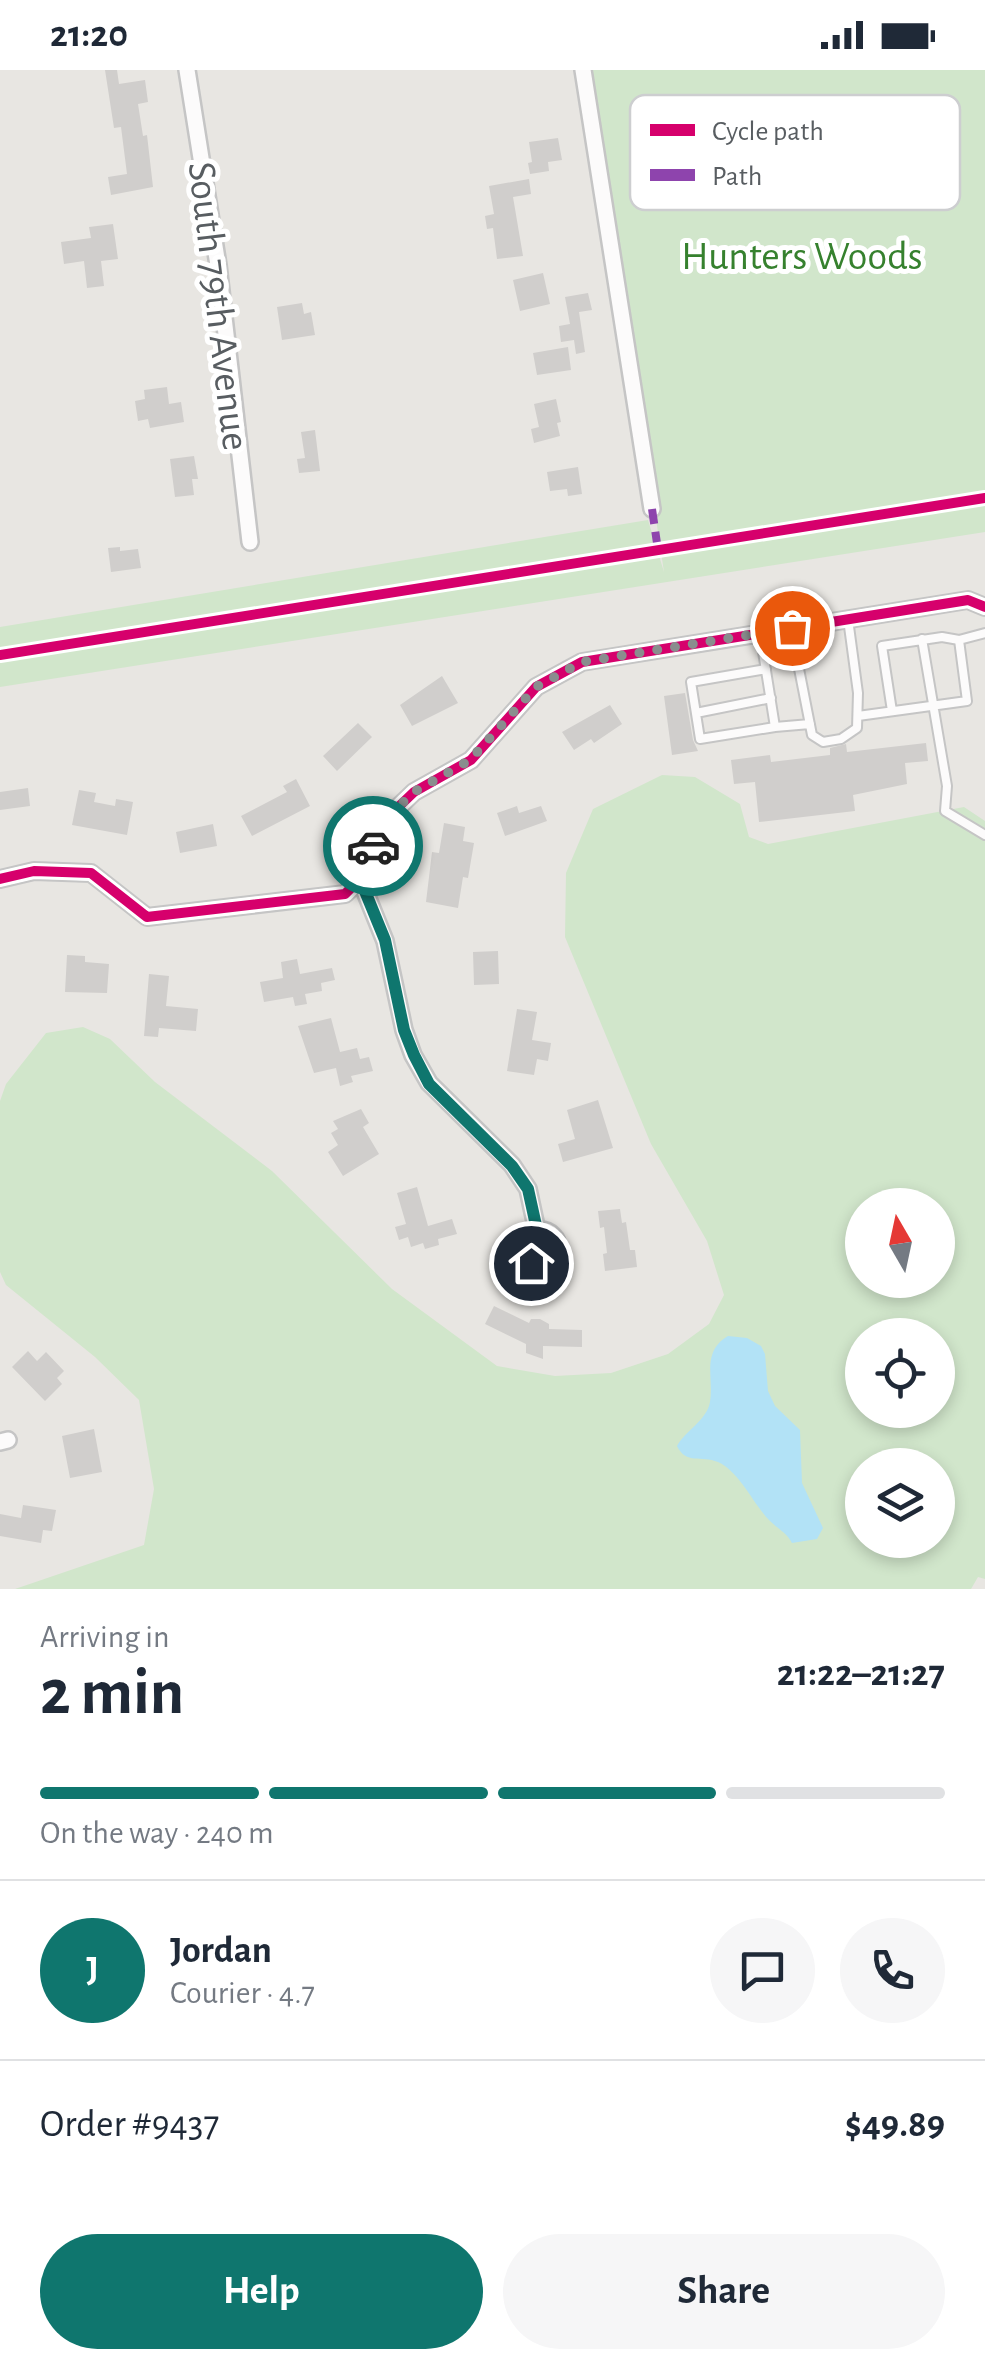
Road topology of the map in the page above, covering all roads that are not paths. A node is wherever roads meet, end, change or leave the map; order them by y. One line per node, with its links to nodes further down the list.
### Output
1 (187, 70): 4 (street, South 79th Avenue)
2 (583, 70): 3 (street)
3 (652, 510)
4 (250, 542)
5 (985, 607): 6 (street)
6 (848, 619): 7 (street); 17 (lane)
7 (792, 628): 8 (street); 18 (lane)
8 (760, 634): 12 (lane); 22 (street)
9 (985, 634): 11 (lane)
10 (922, 639): 11 (lane); 14 (lane); 15 (lane)
11 (958, 640): 14 (lane)
12 (766, 669): 13 (lane); 16 (lane)
13 (771, 698): 16 (lane); 19 (lane)
14 (932, 706): 15 (lane); 20 (lane)
15 (892, 711): 17 (lane)
16 (696, 713): 19 (lane)
17 (858, 716): 18 (lane)
18 (810, 724): 19 (lane)
19 (775, 728)
20 (985, 835)
21 (0, 879): 22 (street)
22 (360, 879): 23 (street)
23 (537, 1230)

